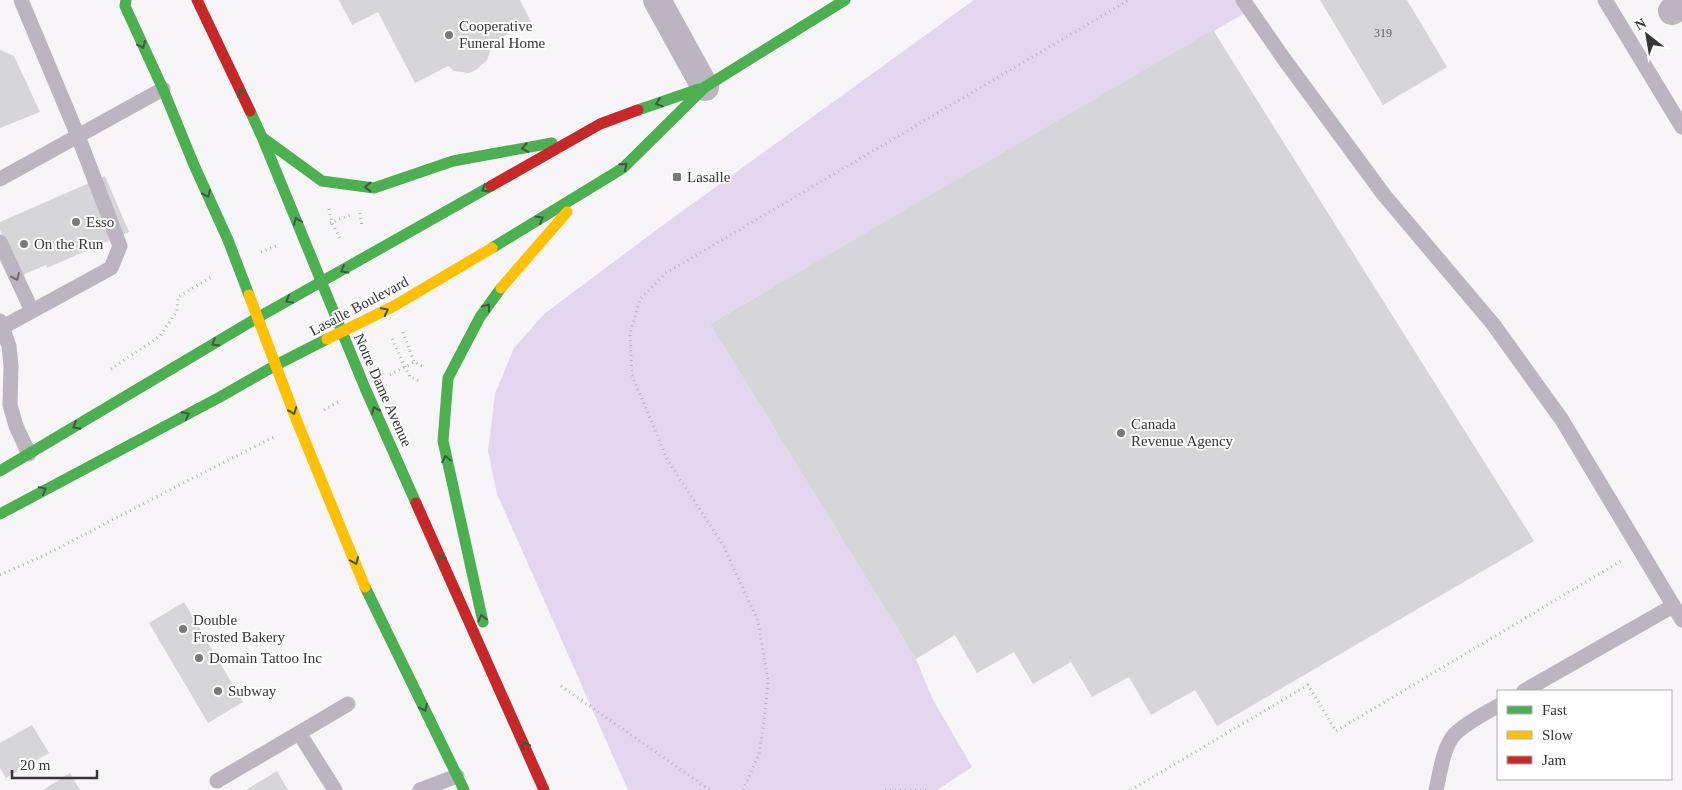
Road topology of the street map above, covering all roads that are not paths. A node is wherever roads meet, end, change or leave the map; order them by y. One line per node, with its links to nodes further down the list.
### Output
1 (21, 0): 11 (lane)
2 (126, 0): 9 (main road, one-way to 9)
3 (197, 0): 12 (main road, Notre Dame Avenue, one-way to 3)
4 (657, 0): 8 (street)
5 (845, 0): 8 (main road, Lasalle Boulevard)
6 (1244, 0): 27 (lane)
7 (1605, 0): 10 (lane)
8 (706, 87): 13 (main road, Lasalle Boulevard, one-way to 13); 15 (main road, Lasalle Boulevard, one-way to 8)
9 (163, 89): 11 (lane); 19 (main road, one-way to 19)
10 (1682, 127)
11 (78, 136): 14 (lane); 18 (lane)
12 (262, 137): 13 (main road, one-way to 12); 17 (main road, Notre Dame Avenue, one-way to 12)
13 (573, 139): 17 (main road, Lasalle Boulevard, one-way to 17)
14 (0, 179)
15 (584, 193): 21 (main road, Lasalle Boulevard, one-way to 15); 29 (main road, one-way to 15)
16 (0, 242): 18 (lane, one-way to 18)
17 (322, 282): 19 (main road, Lasalle Boulevard, one-way to 19); 21 (main road, Notre Dame Avenue)
18 (32, 311): 20 (lane)
19 (257, 318): 22 (main road); 24 (main road, Lasalle Boulevard, one-way to 24)
20 (1, 324): 23 (lane)
21 (342, 334): 22 (main road, Lasalle Boulevard); 29 (main road, Notre Dame Avenue, one-way to 21)
22 (276, 366): 26 (main road, Lasalle Boulevard, one-way to 22); 34 (main road, one-way to 34)
23 (5, 402): 24 (lane)
24 (29, 454): 25 (main road, Lasalle Boulevard)
25 (0, 471)
26 (0, 514)
27 (1673, 606): 28 (lane); 30 (lane)
28 (1682, 620)
29 (497, 682): 39 (main road, Notre Dame Avenue, one-way to 29)
30 (1526, 690)
31 (348, 704): 33 (lane)
32 (1497, 707): 40 (lane)
33 (300, 733): 35 (lane); 36 (lane)
34 (457, 776): 37 (lane); 38 (main road)
35 (217, 781)
36 (335, 790)
37 (420, 790)
38 (464, 790)
39 (544, 790)
40 (1436, 790)

